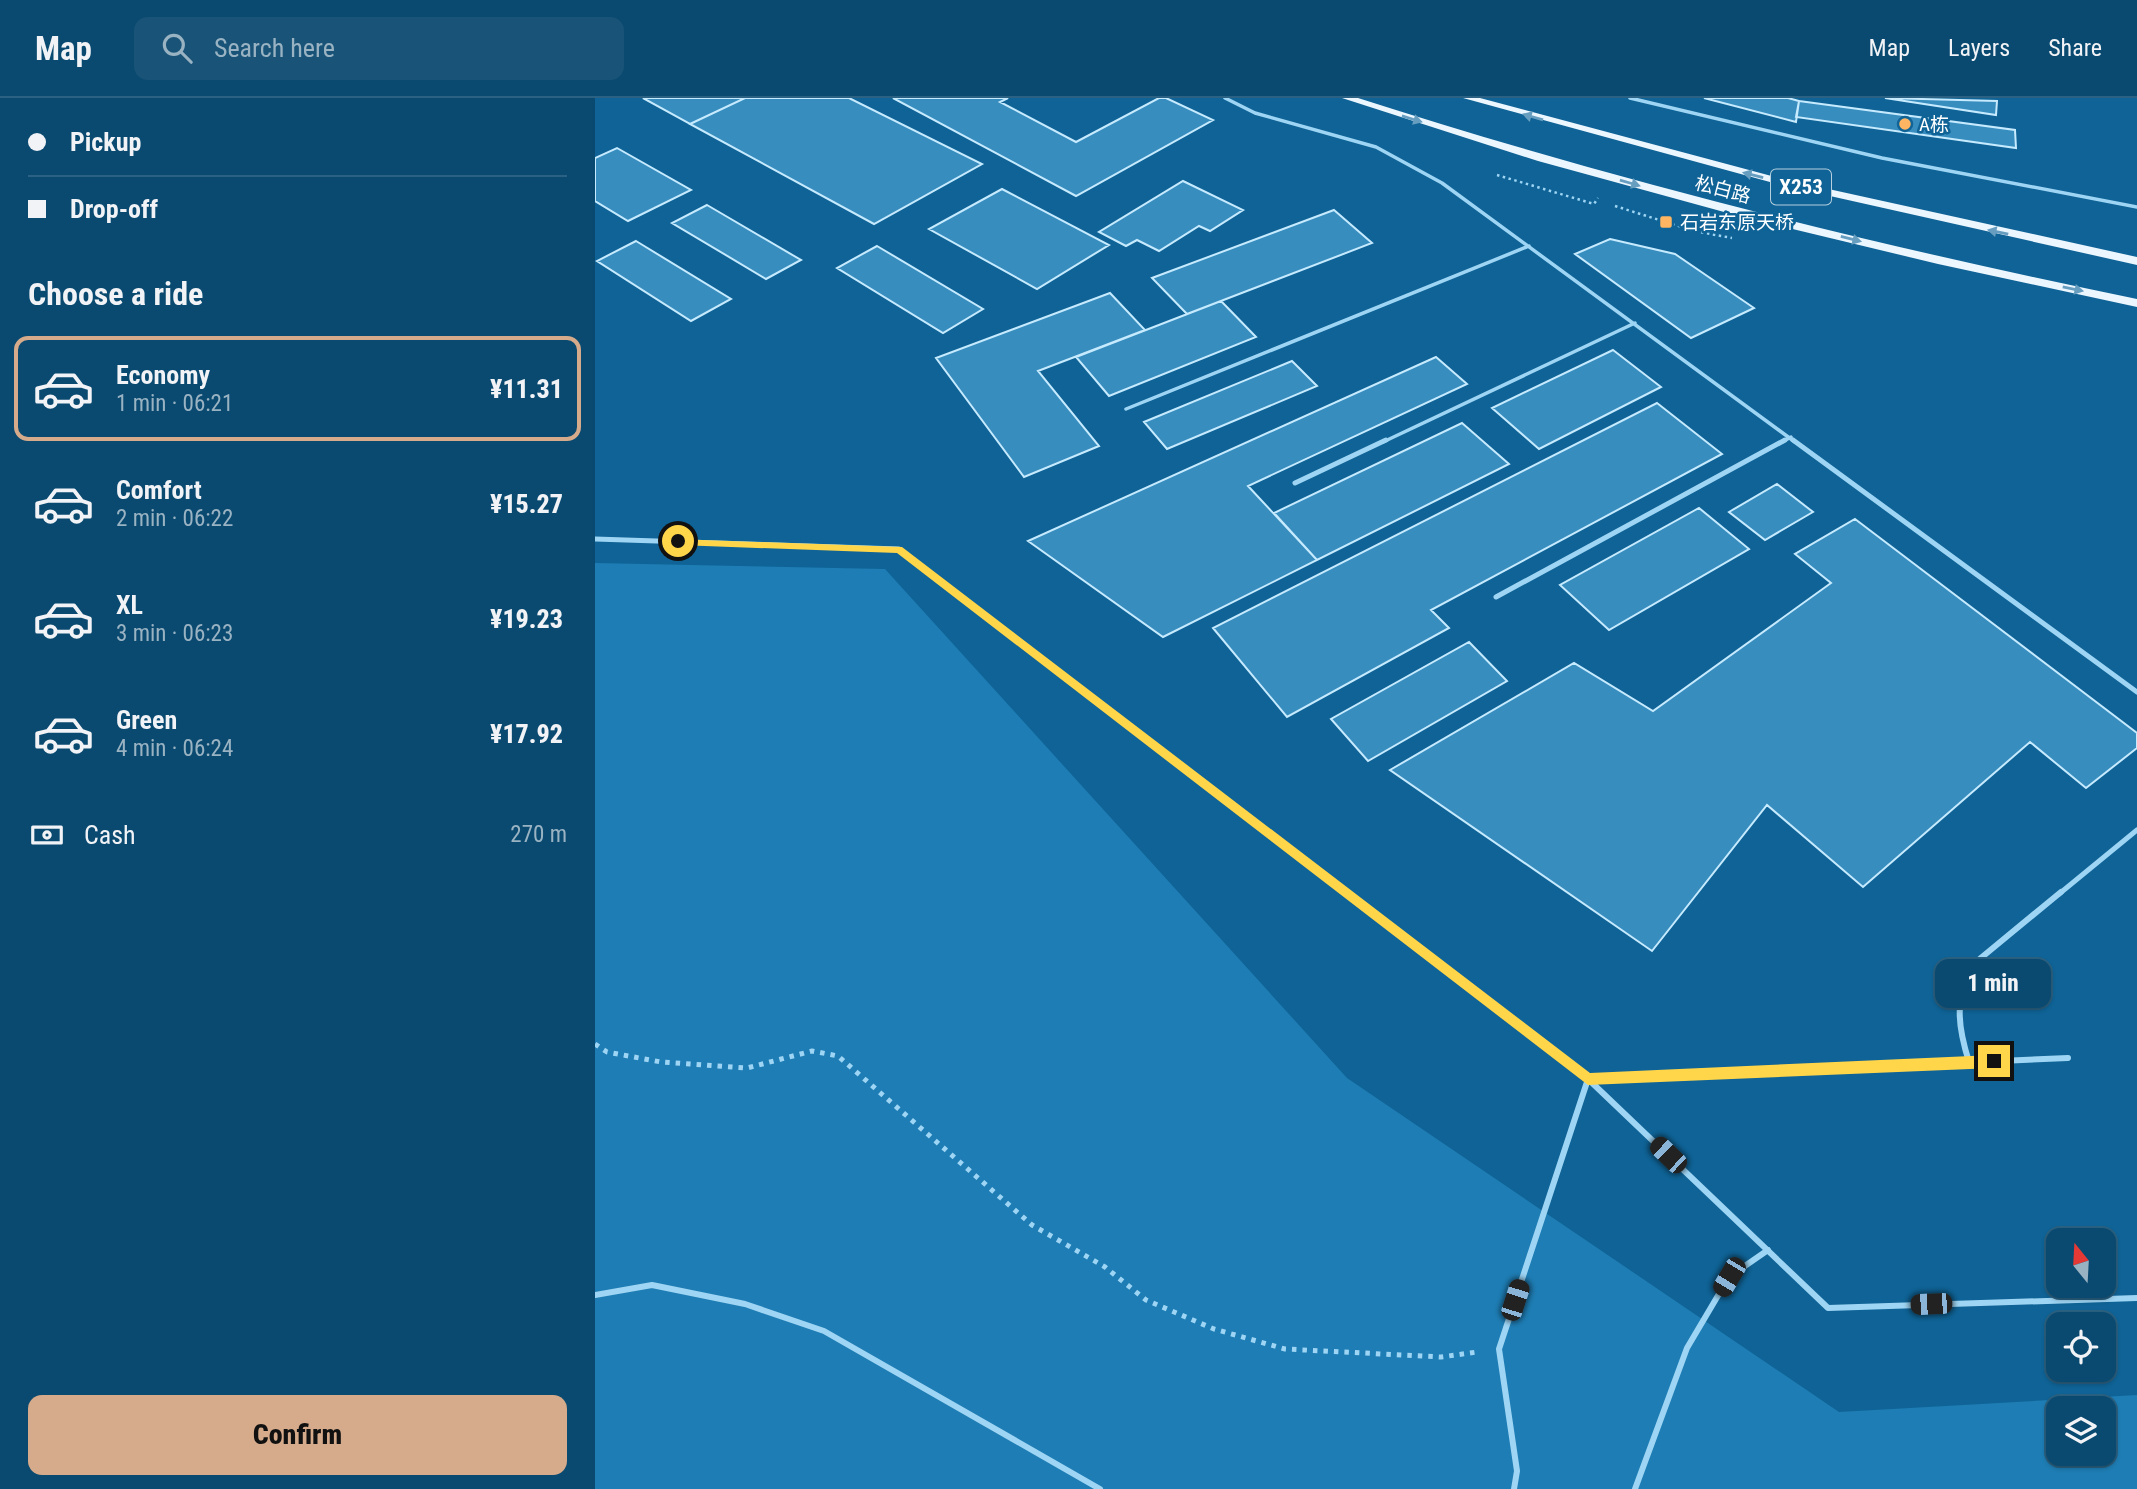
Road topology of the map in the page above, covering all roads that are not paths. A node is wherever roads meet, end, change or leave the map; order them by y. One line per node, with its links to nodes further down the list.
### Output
1 (1226, 98): 6 (lane)
2 (1347, 98): 8 (main road, 松白路 / X253, one-way to 8)
3 (1468, 98): 7 (main road, 松白路 / X253, one-way to 3)
4 (1630, 98): 5 (lane)
5 (2137, 207)
6 (1529, 246): 9 (lane); 10 (lane)
7 (2137, 261)
8 (2137, 303)
9 (1635, 323): 11 (lane); 12 (lane)
10 (1126, 409)
11 (1791, 437): 14 (lane); 15 (lane)
12 (1295, 483)
13 (595, 538): 19 (lane)
14 (1496, 597)
15 (2137, 692)
16 (2137, 830): 18 (lane)
17 (2068, 1058): 18 (lane)
18 (1969, 1062): 19 (lane)
19 (1588, 1079): 20 (lane); 24 (lane)
20 (1768, 1250): 22 (lane); 25 (lane)
21 (595, 1295): 23 (lane)
22 (2137, 1298)
23 (1100, 1489)
24 (1514, 1489)
25 (1635, 1489)

